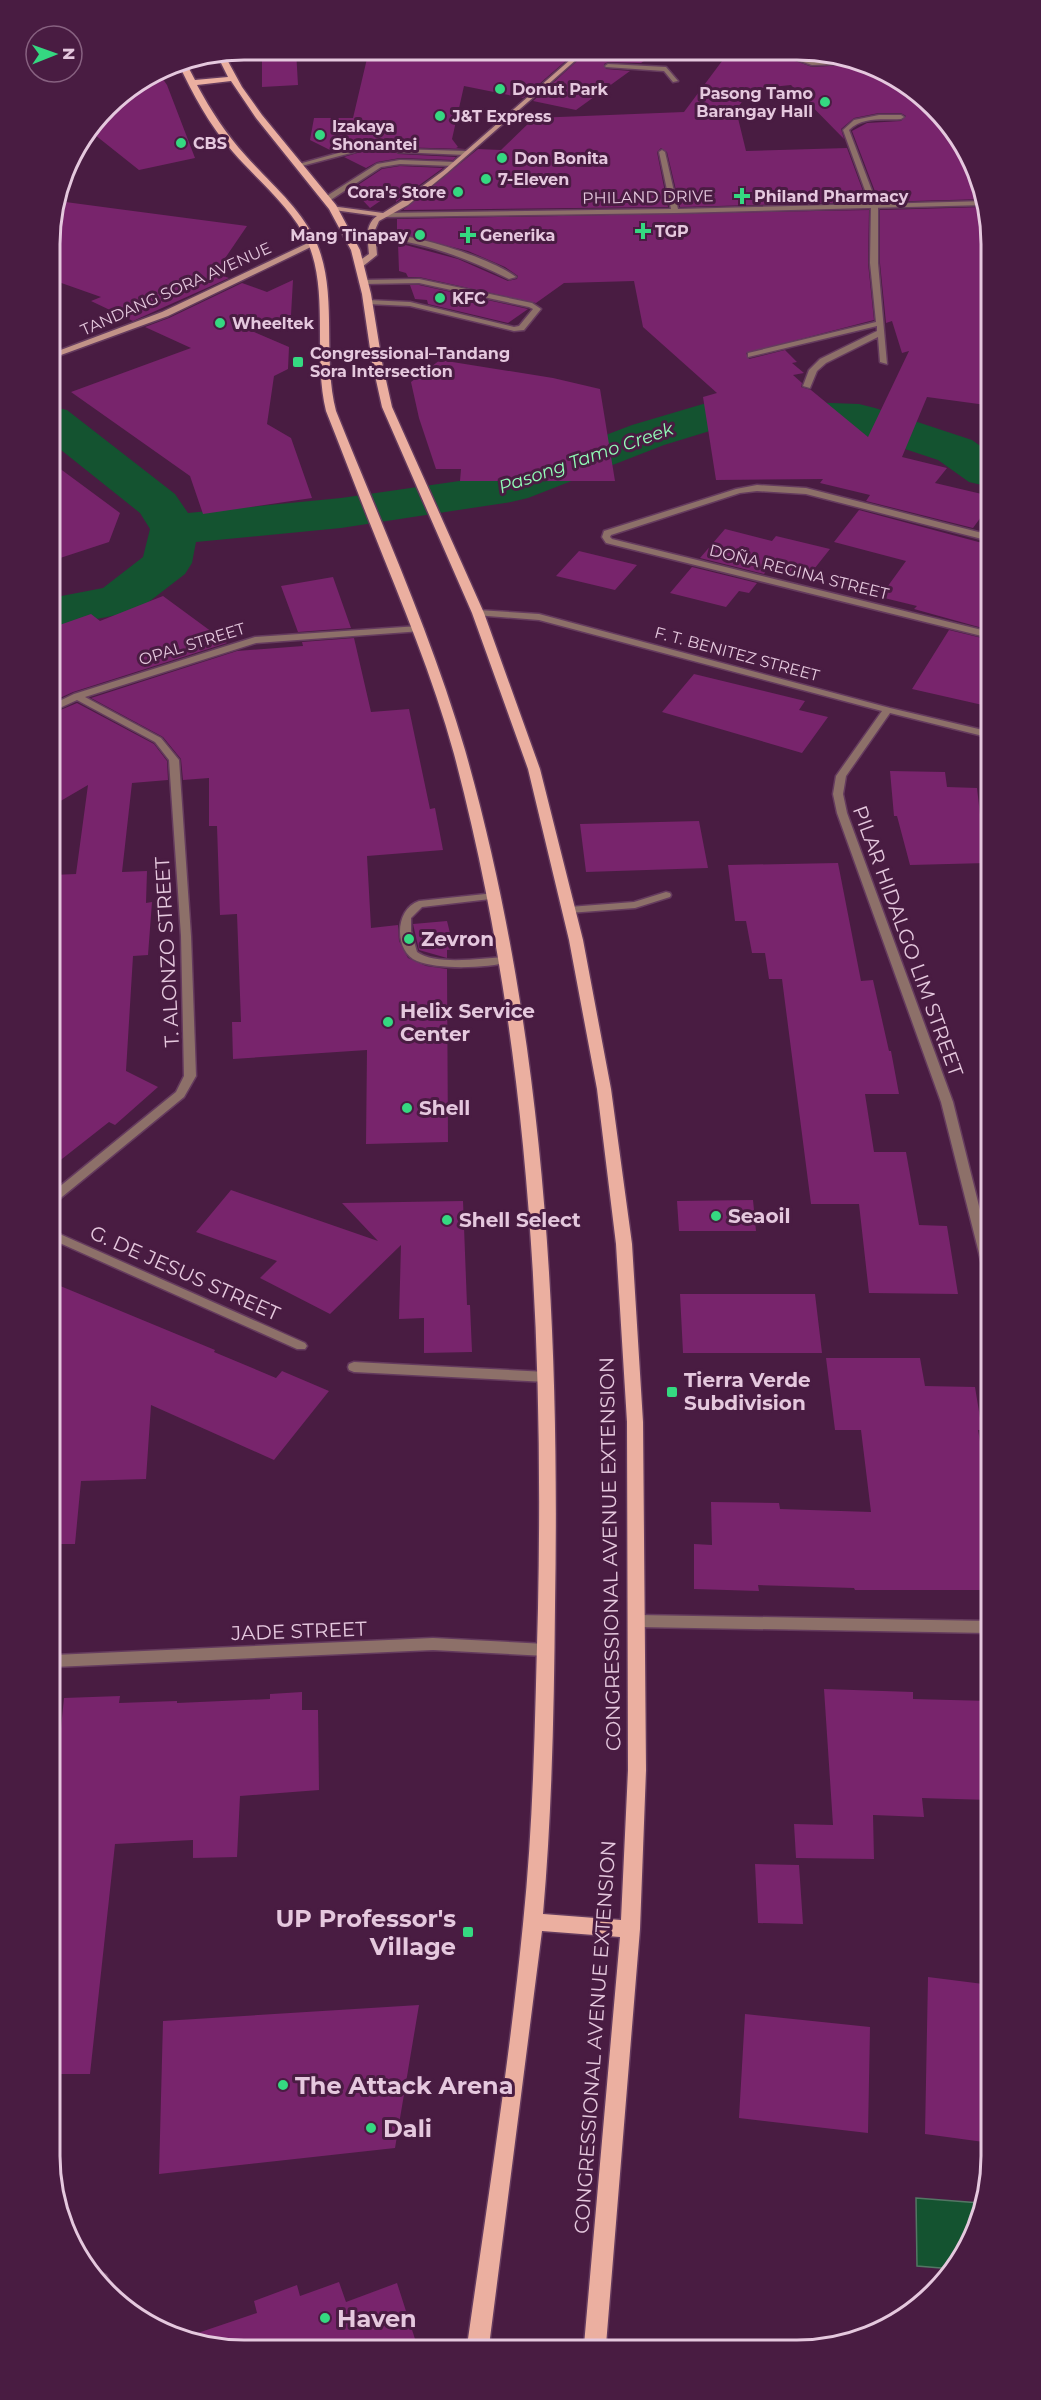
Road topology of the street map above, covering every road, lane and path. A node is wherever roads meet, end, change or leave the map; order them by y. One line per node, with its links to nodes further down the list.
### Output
1 (573, 60): 14 (main road)
2 (802, 60): 4 (street)
3 (223, 61): 7 (main road, CONGRESSIONAL AVENUE EXTENSION)
4 (825, 63)
5 (608, 66): 8 (street)
6 (185, 70): 9 (main road)
7 (231, 79): 9 (main road); 16 (main road, CONGRESSIONAL AVENUE EXTENSION)
8 (675, 81)
9 (191, 83): 24 (main road)
10 (901, 117): 19 (street)
11 (360, 149): 16 (street)
12 (398, 150): 14 (street)
13 (662, 152): 21 (street)
14 (466, 153): 15 (main road)
15 (454, 164): 17 (street); 22 (main road)
16 (298, 165): 17 (main road, CONGRESSIONAL AVENUE EXTENSION)
17 (326, 199): 20 (main road, CONGRESSIONAL AVENUE EXTENSION)
18 (976, 203): 19 (street, PHILAND DRIVE)
19 (874, 206): 21 (street, PHILAND DRIVE); 29 (street)
20 (334, 208): 22 (main road); 25 (main road, CONGRESSIONAL AVENUE EXTENSION)
21 (675, 211): 22 (street, PHILAND DRIVE)
22 (383, 215): 23 (main road)
23 (372, 236): 25 (main road); 26 (street)
24 (313, 244): 30 (main road, TANDANG SORA AVENUE); 36 (main road)
25 (359, 265): 27 (main road, CONGRESSIONAL AVENUE EXTENSION)
26 (512, 277)
27 (363, 282): 28 (main road, CONGRESSIONAL AVENUE EXTENSION); 28 (street)
28 (368, 302): 35 (main road, CONGRESSIONAL AVENUE EXTENSION)
29 (881, 327): 31 (street); 32 (street); 33 (street)
30 (60, 354)
31 (751, 356)
32 (884, 362)
33 (807, 386)
34 (981, 536): 37 (street, DOÑA REGINA STREET)
35 (478, 613): 40 (street, F. T. BENITEZ STREET); 44 (main road, CONGRESSIONAL AVENUE EXTENSION)
36 (419, 630): 38 (street, OPAL STREET); 43 (main road)
37 (981, 633)
38 (77, 696): 39 (street, OPAL STREET); 46 (street, T. ALONZO STREET)
39 (60, 704)
40 (888, 710): 41 (street, F. T. BENITEZ STREET); 47 (street, PILAR HIDALGO LIM STREET)
41 (981, 733)
42 (666, 895): 44 (street)
43 (495, 896): 45 (main road); 45 (street)
44 (569, 910): 52 (main road, CONGRESSIONAL AVENUE EXTENSION)
45 (506, 960): 51 (main road)
46 (60, 1192)
47 (981, 1229)
48 (60, 1238): 49 (street, G. DE JESUS STREET)
49 (301, 1346)
50 (354, 1367): 51 (street)
51 (547, 1377): 54 (main road)
52 (638, 1621): 53 (street); 57 (main road, CONGRESSIONAL AVENUE EXTENSION)
53 (981, 1627)
54 (546, 1650): 55 (street, JADE STREET); 56 (main road)
55 (60, 1661)
56 (533, 1922): 57 (main road); 58 (main road)
57 (630, 1929): 59 (main road, CONGRESSIONAL AVENUE EXTENSION)
58 (479, 2340)
59 (595, 2340)

